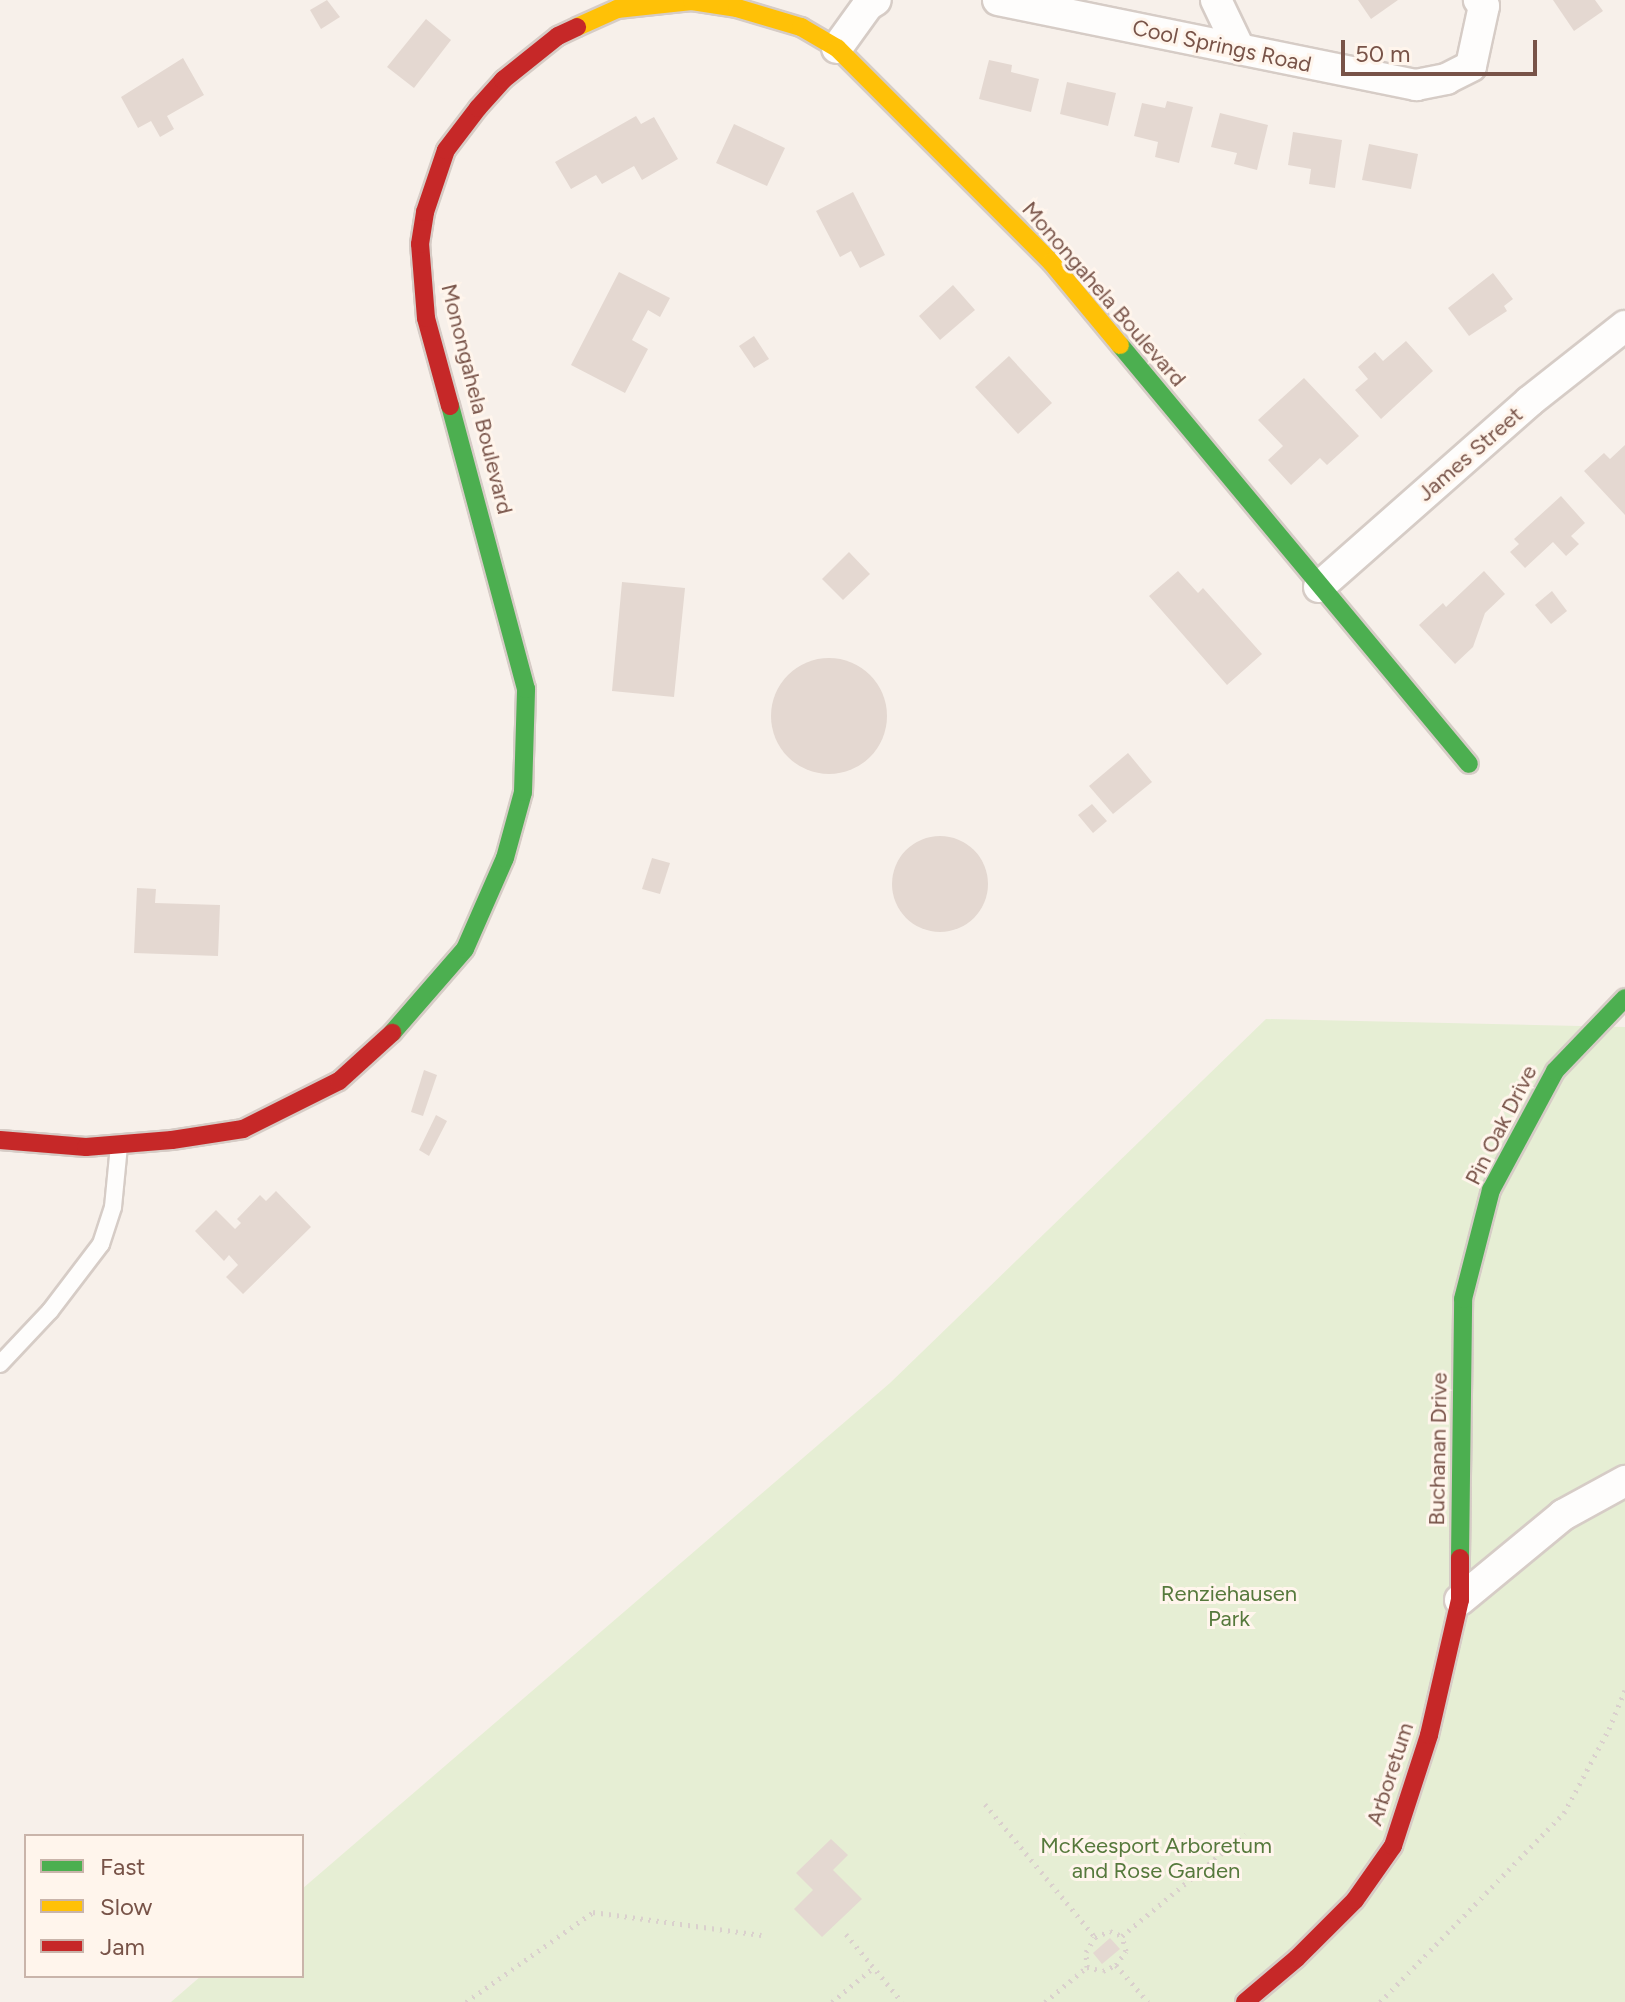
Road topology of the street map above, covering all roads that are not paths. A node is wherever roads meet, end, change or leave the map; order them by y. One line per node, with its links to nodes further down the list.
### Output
1 (876, 0): 5 (street)
2 (998, 0): 6 (street, Cool Springs Road)
3 (1216, 0): 6 (street)
4 (1479, 0): 6 (street, Cool Springs Road)
5 (837, 48): 8 (street, Monongahela Boulevard); 12 (street, Monongahela Boulevard)
6 (1239, 48)
7 (1625, 326): 8 (street, James Street)
8 (1319, 587): 9 (street, Monongahela Boulevard)
9 (1469, 764)
10 (1625, 998): 13 (street, Pin Oak Drive)
11 (0, 1140): 12 (street, Monongahela Boulevard)
12 (119, 1144): 14 (lane)
13 (1463, 1299): 16 (street, Buchanan Drive)
14 (0, 1364)
15 (1625, 1481): 16 (street)
16 (1460, 1600): 17 (street, Arboretum)
17 (1245, 2002)

